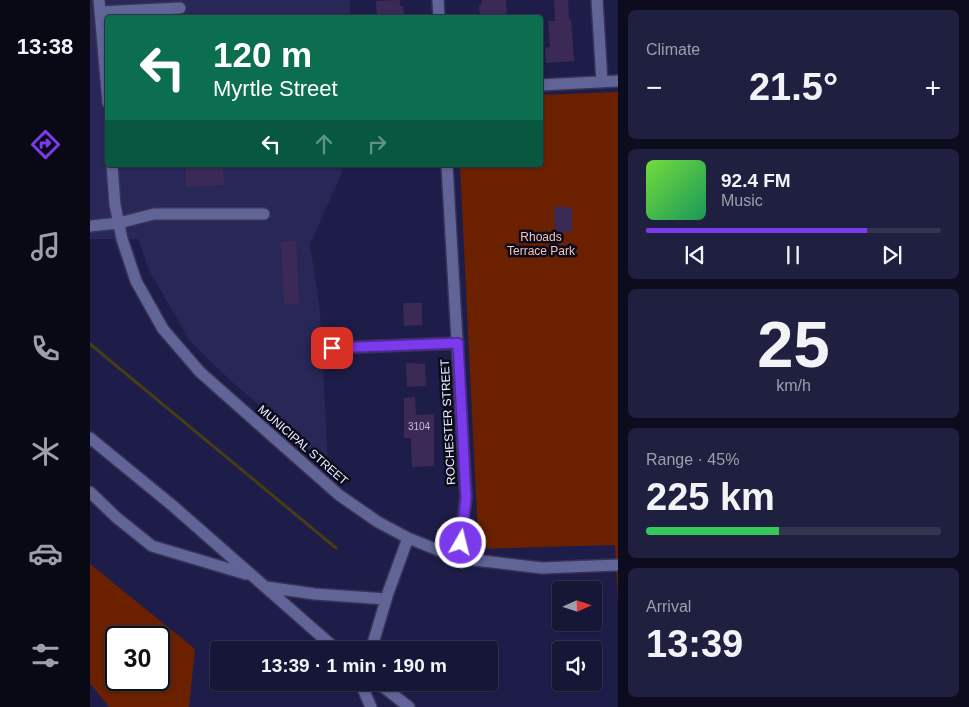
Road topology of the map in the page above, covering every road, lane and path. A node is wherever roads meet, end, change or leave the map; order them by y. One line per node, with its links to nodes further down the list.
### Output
1 (438, 0): 5 (street)
2 (597, 0): 8 (street)
3 (100, 6): 4 (street); 6 (street)
4 (180, 8)
5 (439, 15)
6 (105, 67)
7 (618, 81): 8 (street)
8 (602, 82): 9 (street)
9 (543, 85)
10 (112, 167): 13 (street, MUNICIPAL STREET)
11 (447, 167): 15 (street, ROCHESTER STREET)
12 (264, 214): 13 (street)
13 (119, 223): 14 (street); 19 (street, MUNICIPAL STREET)
14 (90, 226)
15 (458, 343): 16 (street); 20 (street, ROCHESTER STREET)
16 (332, 348)
17 (90, 438): 22 (street)
18 (90, 492): 22 (street)
19 (408, 538): 20 (street, MUNICIPAL STREET); 24 (street)
20 (458, 558): 21 (street, MUNICIPAL STREET)
21 (618, 565)
22 (252, 576): 23 (street)
23 (266, 587): 24 (street); 25 (street)
24 (386, 599): 26 (street)
25 (327, 641)
26 (374, 641)
27 (364, 691): 29 (street)
28 (389, 691): 30 (street)
29 (371, 707)
30 (409, 707)

